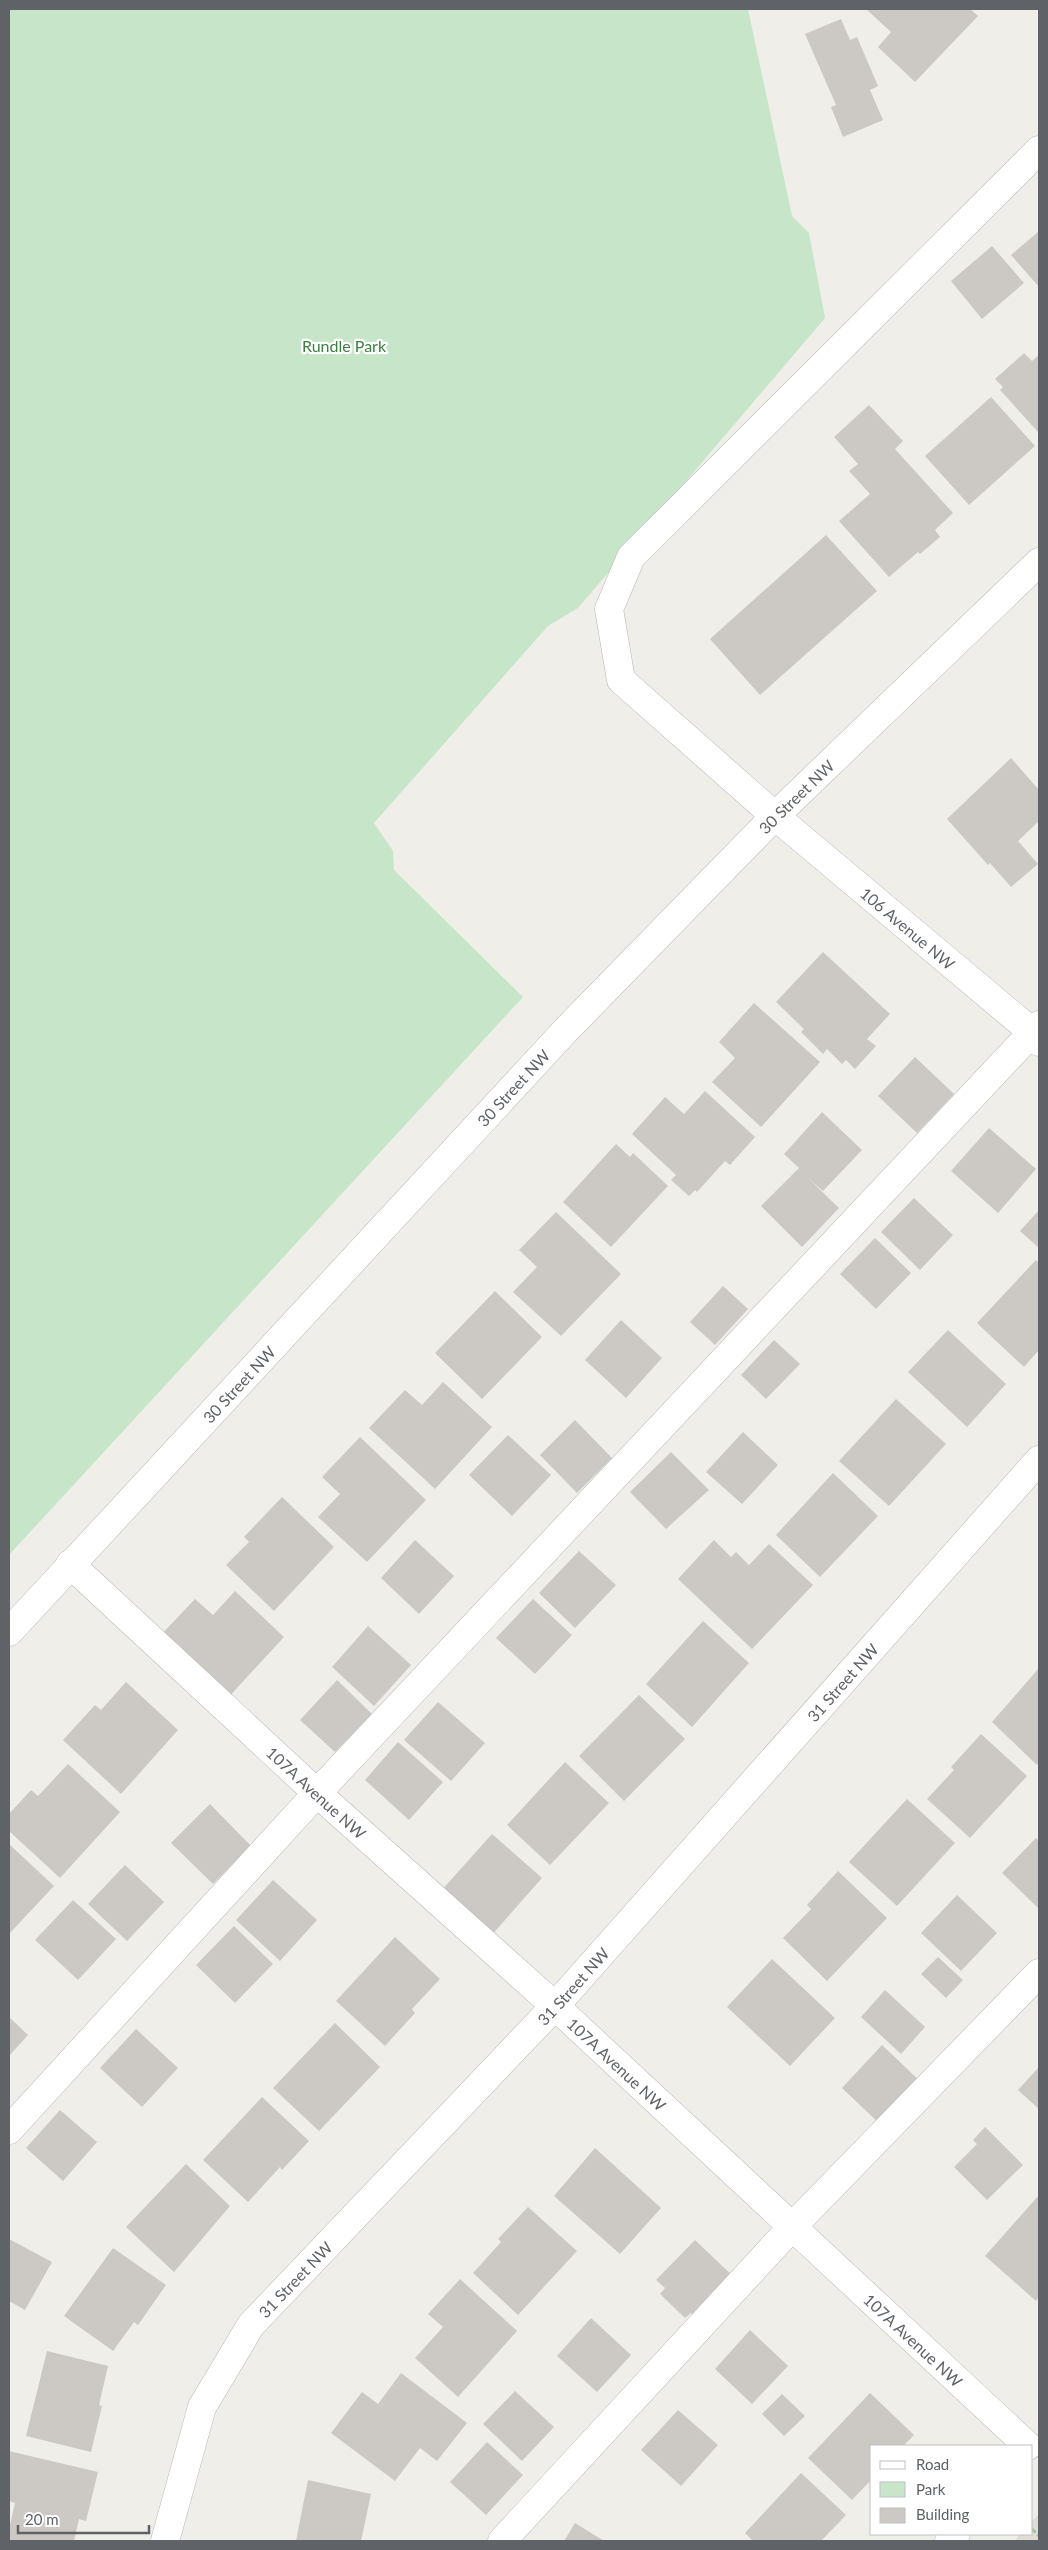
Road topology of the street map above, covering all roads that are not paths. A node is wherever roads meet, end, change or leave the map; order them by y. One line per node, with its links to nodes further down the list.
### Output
1 (1039, 150): 3 (street, 106 Avenue NW)
2 (1039, 562): 3 (street, 30 Street NW)
3 (775, 816): 4 (street, 106 Avenue NW); 6 (street, 30 Street NW)
4 (1036, 1032): 8 (street)
5 (1039, 1460): 10 (street, 31 Street NW)
6 (70, 1564): 7 (street, 30 Street NW); 8 (street, 107A Avenue NW)
7 (9, 1632)
8 (318, 1794): 10 (street, 107A Avenue NW); 11 (street)
9 (1039, 1973): 12 (street)
10 (555, 2006): 12 (street, 107A Avenue NW); 14 (street, 31 Street NW)
11 (9, 2130)
12 (792, 2227): 13 (street, 107A Avenue NW); 15 (street)
13 (1027, 2445)
14 (165, 2541)
15 (502, 2541)

